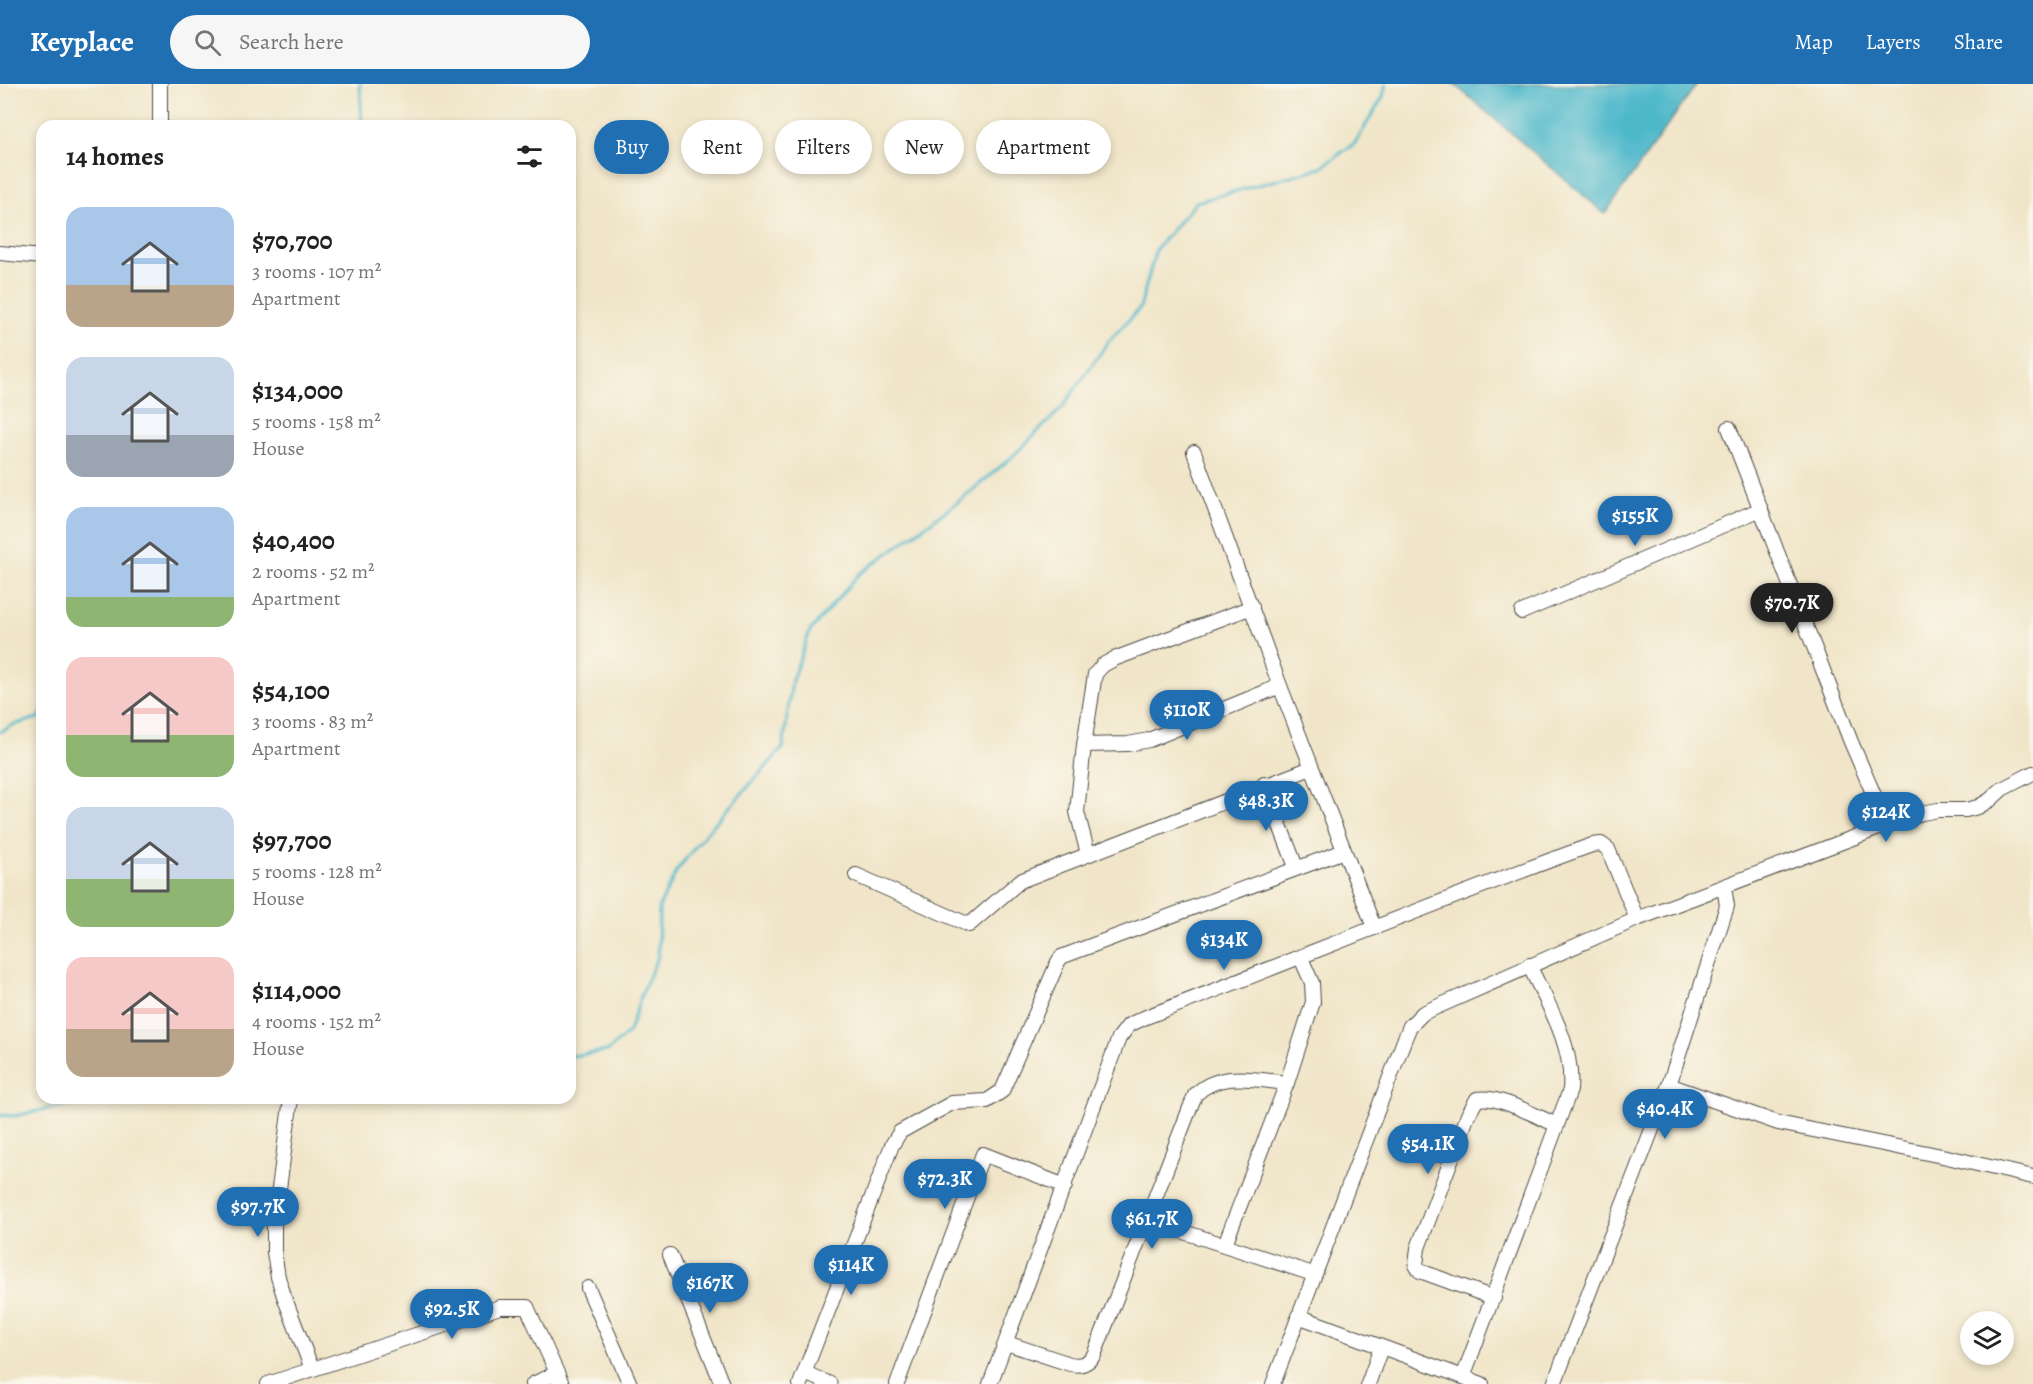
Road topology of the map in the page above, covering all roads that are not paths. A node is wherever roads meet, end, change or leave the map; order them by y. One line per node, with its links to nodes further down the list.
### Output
1 (160, 84): 2 (street)
2 (160, 120)
3 (0, 253): 4 (street)
4 (36, 256)
5 (1729, 428): 7 (street)
6 (1194, 452): 8 (street)
7 (1761, 510): 9 (street); 15 (street)
8 (1252, 607): 10 (street); 11 (street)
9 (1522, 612)
10 (1280, 686): 11 (street); 12 (street)
11 (1084, 745): 17 (street)
12 (1311, 768): 14 (street); 16 (street)
13 (2033, 773): 15 (street)
14 (1264, 784): 17 (street); 18 (street)
15 (1887, 825): 20 (street)
16 (1344, 851): 18 (street); 22 (street)
17 (1088, 854): 19 (street)
18 (1296, 867): 43 (street)
19 (856, 875)
20 (1724, 887): 21 (street); 26 (street)
21 (1637, 919): 22 (street); 24 (street)
22 (1374, 927): 23 (street)
23 (1301, 958): 25 (street); 30 (street)
24 (1529, 965): 28 (street); 34 (street)
25 (1287, 1083): 31 (street); 32 (street)
26 (1670, 1085): 29 (street); 54 (street)
27 (290, 1104): 40 (street)
28 (1557, 1125): 36 (street); 36 (street)
29 (2033, 1177)
30 (1065, 1186): 38 (street); 49 (street)
31 (1147, 1220): 32 (street); 38 (street)
32 (1226, 1244): 34 (street)
33 (670, 1255): 47 (street)
34 (1313, 1274): 37 (street)
35 (588, 1288): 46 (street)
36 (1494, 1298): 41 (street)
37 (1298, 1316): 39 (street); 51 (street)
38 (1006, 1343): 50 (street)
39 (1381, 1348): 41 (street); 52 (street)
40 (312, 1368): 42 (street); 44 (street)
41 (1463, 1377): 53 (street)
42 (560, 1378): 45 (street)
43 (803, 1379): 48 (street)
44 (268, 1384)
45 (533, 1384)
46 (630, 1384)
47 (722, 1384)
48 (830, 1384)
49 (897, 1384)
50 (990, 1384)
51 (1273, 1384)
52 (1368, 1384)
53 (1482, 1384)
54 (1554, 1384)

